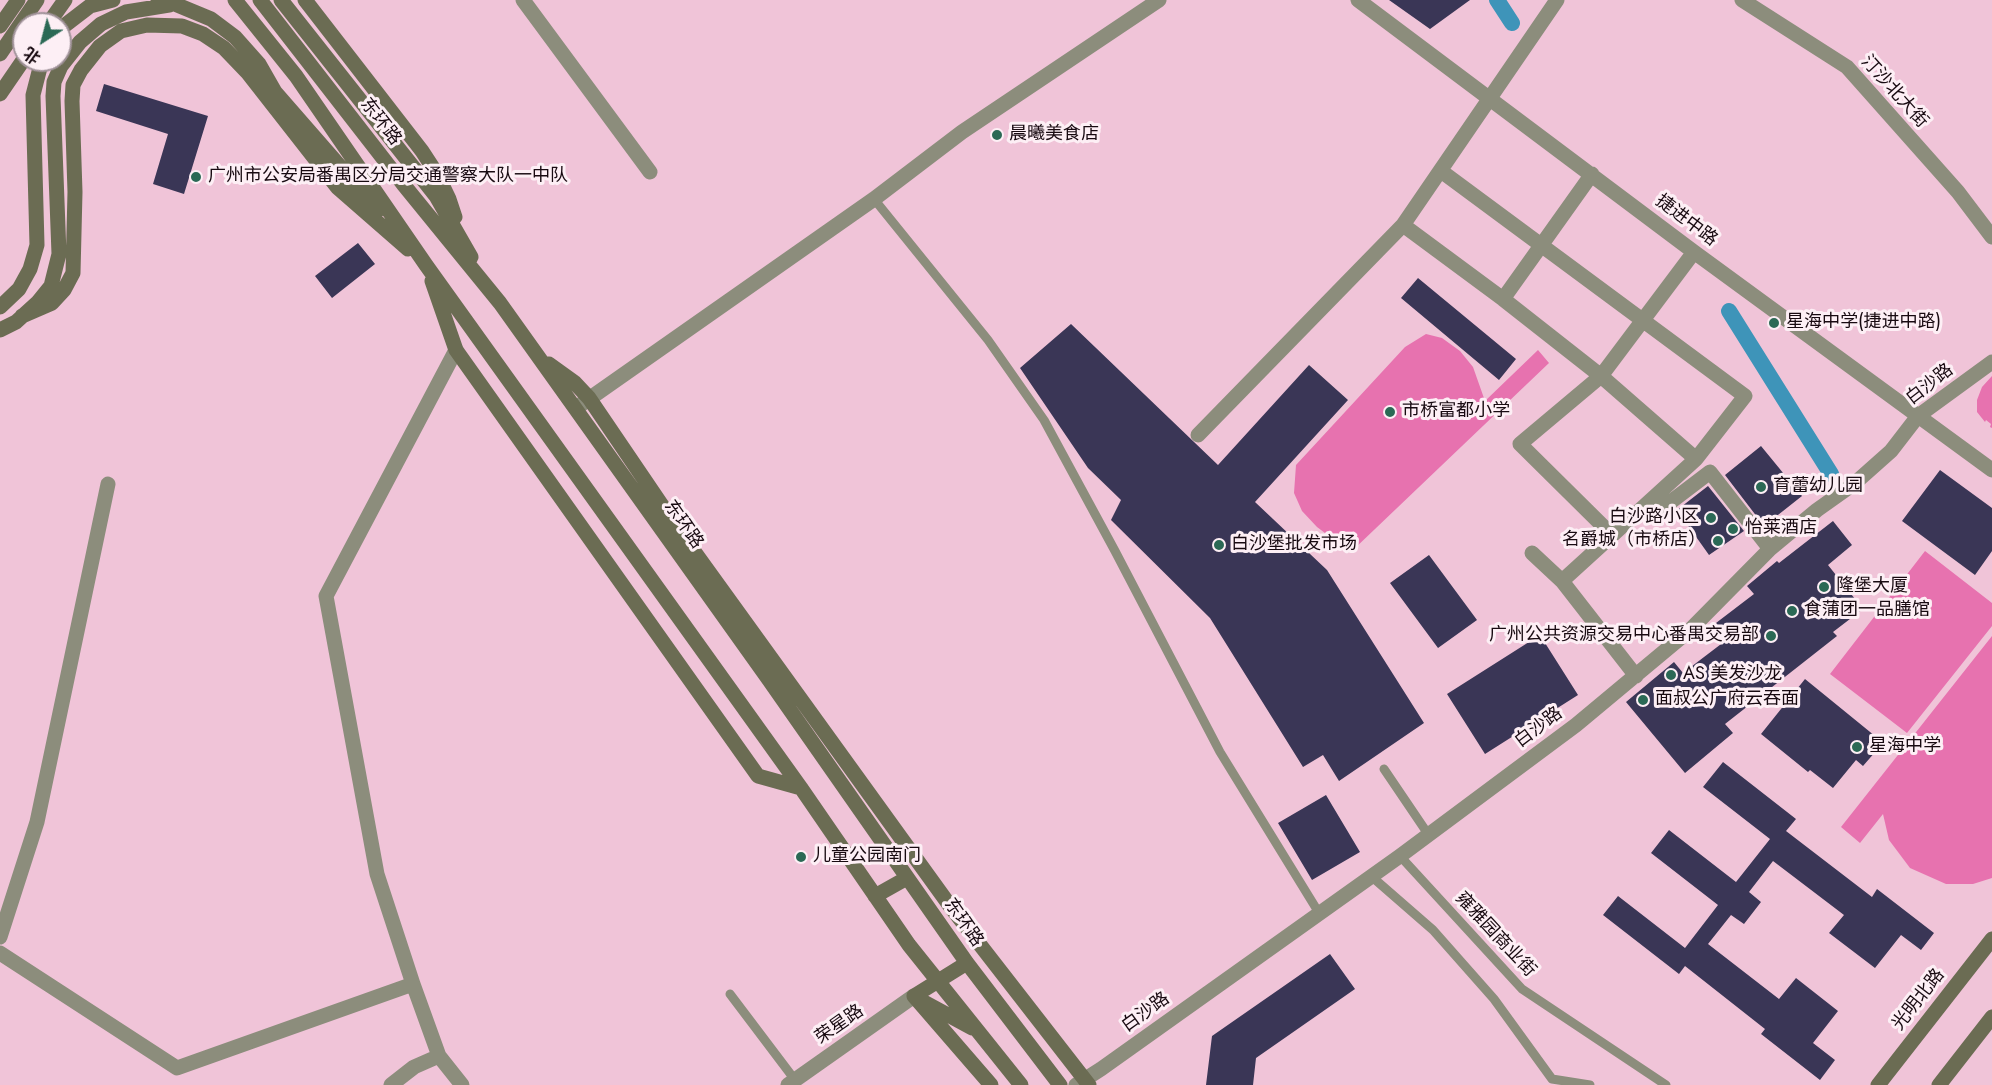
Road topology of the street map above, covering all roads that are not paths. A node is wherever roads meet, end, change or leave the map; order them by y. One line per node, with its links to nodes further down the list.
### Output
1 (18, 0): 16 (main road)
2 (37, 0): 17 (main road)
3 (113, 0): 15 (main road)
4 (158, 0): 14 (main road)
5 (235, 0): 31 (main road)
6 (260, 0): 33 (main road, 东环路)
7 (281, 0): 28 (main road)
8 (305, 0): 28 (main road)
9 (523, 0): 23 (street)
10 (1159, 0): 25 (street)
11 (1358, 0): 21 (street, 捷进中路)
12 (1557, 0): 21 (street)
13 (1742, 0): 27 (street, 汀沙北大街)
14 (175, 4): 31 (main road); 35 (main road)
15 (72, 20)
16 (0, 26)
17 (0, 54)
18 (15, 72): 20 (main road)
19 (39, 72): 34 (main road)
20 (0, 93)
21 (1490, 100): 22 (street); 24 (street, 捷进中路)
22 (1441, 171): 26 (street); 29 (street)
23 (650, 172)
24 (1592, 174): 29 (street); 30 (street, 捷进中路)
25 (874, 199): 42 (street); 63 (lane)
26 (1403, 225): 32 (street); 45 (street)
27 (1992, 237)
28 (462, 240): 33 (main road)
29 (1543, 245): 32 (street); 36 (street)
30 (1694, 252): 36 (street); 44 (street, 捷进中路)
31 (426, 265): 35 (main road); 38 (main road); 56 (main road)
32 (1503, 299): 41 (street)
33 (500, 303): 39 (main road, 东环路)
34 (0, 307)
35 (22, 316): 37 (main road)
36 (1643, 321): 41 (street); 46 (street)
37 (0, 330)
38 (456, 350): 56 (main road); 69 (street)
39 (538, 357): 42 (main road); 43 (main road, 东环路)
40 (1992, 362): 44 (street, 白沙路)
41 (1601, 376): 46 (street); 50 (street)
42 (589, 398): 43 (street); 62 (main road)
43 (576, 408): 60 (main road, 东环路)
44 (1918, 416): 47 (street, 捷进中路); 51 (street, 白沙路)
45 (1198, 435)
46 (1696, 459): 50 (street)
47 (1992, 470)
48 (108, 484): 64 (street)
49 (1664, 507): 51 (street)
50 (1612, 535): 53 (street)
51 (1770, 549): 54 (street, 白沙路)
52 (1532, 553): 53 (street)
53 (1562, 581): 54 (street)
54 (1636, 676): 57 (street, 白沙路)
55 (1384, 769): 57 (lane)
56 (801, 788): 61 (main road)
57 (1428, 834): 58 (street, 白沙路)
58 (1400, 856): 59 (street, 白沙路); 83 (lane, 雍雅园商业街)
59 (1371, 876): 63 (street, 白沙路); 82 (lane)
60 (907, 878): 61 (main road); 67 (main road, 东环路)
61 (875, 896): 68 (main road)
62 (953, 910): 67 (main road); 76 (main road)
63 (1319, 913): 76 (street, 白沙路)
64 (0, 937)
65 (1992, 939): 84 (main road, 光明北路)
66 (0, 953): 69 (street)
67 (967, 963): 68 (main road); 81 (main road, 东环路)
68 (938, 981): 71 (main road); 73 (main road)
69 (413, 984): 74 (street)
70 (730, 993): 75 (lane)
71 (914, 996): 73 (main road); 75 (street, 荣星路); 79 (main road)
72 (1992, 1017): 85 (main road)
73 (978, 1032): 80 (main road)
74 (439, 1056): 77 (street); 78 (street)
75 (792, 1082)
76 (1084, 1083)
77 (391, 1085)
78 (462, 1085)
79 (991, 1085)
80 (1021, 1085)
81 (1060, 1085)
82 (1590, 1085)
83 (1666, 1085)
84 (1878, 1085)
85 (1939, 1085)

